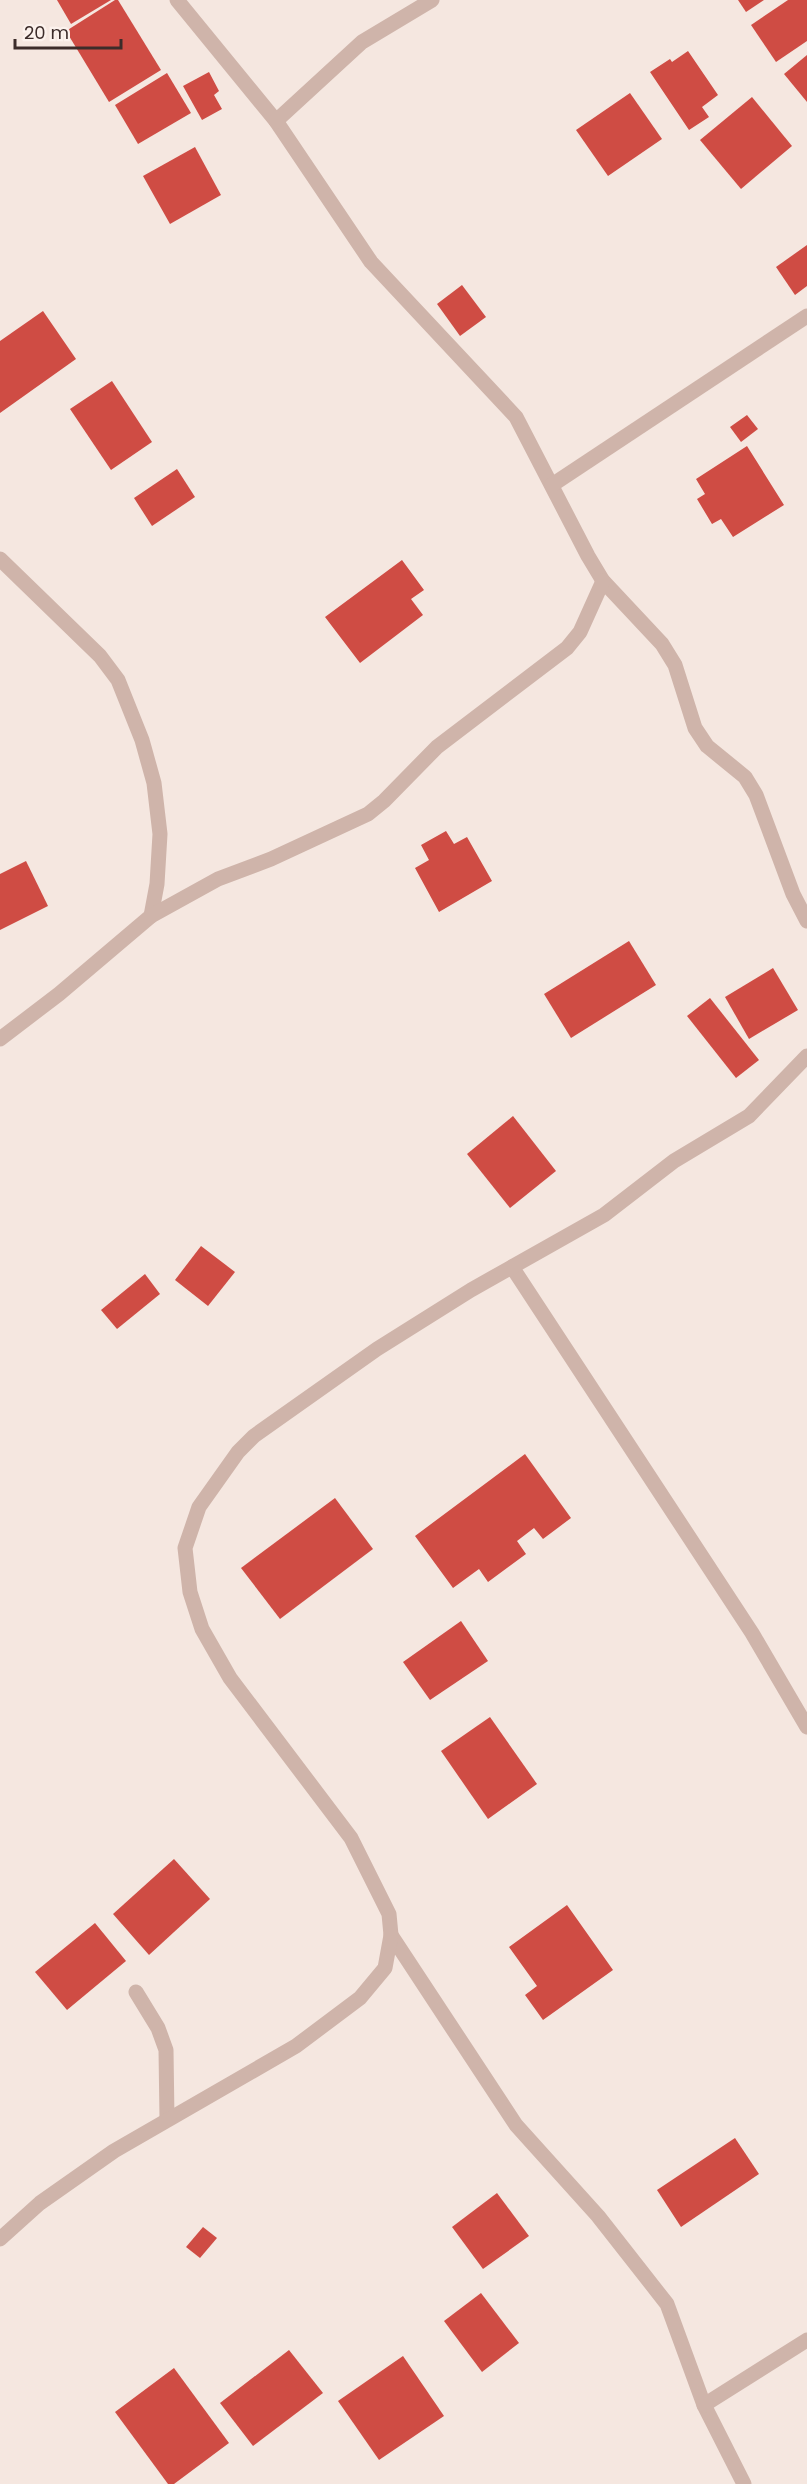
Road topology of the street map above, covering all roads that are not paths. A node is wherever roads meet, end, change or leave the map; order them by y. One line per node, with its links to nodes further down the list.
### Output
1 (177, 0): 3 (street)
2 (432, 0): 3 (street)
3 (276, 122): 5 (street)
4 (807, 316): 5 (street)
5 (552, 485): 7 (street)
6 (0, 559): 8 (street)
7 (603, 581): 8 (street); 9 (street)
8 (151, 916): 10 (street)
9 (807, 921)
10 (0, 1040)
11 (807, 1056): 12 (street)
12 (512, 1267): 13 (street); 14 (street)
13 (807, 1726)
14 (392, 1935): 16 (street); 19 (street)
15 (136, 1992): 16 (street)
16 (167, 2119): 17 (street)
17 (0, 2239)
18 (807, 2340): 19 (street)
19 (704, 2405): 20 (street)
20 (744, 2484)

